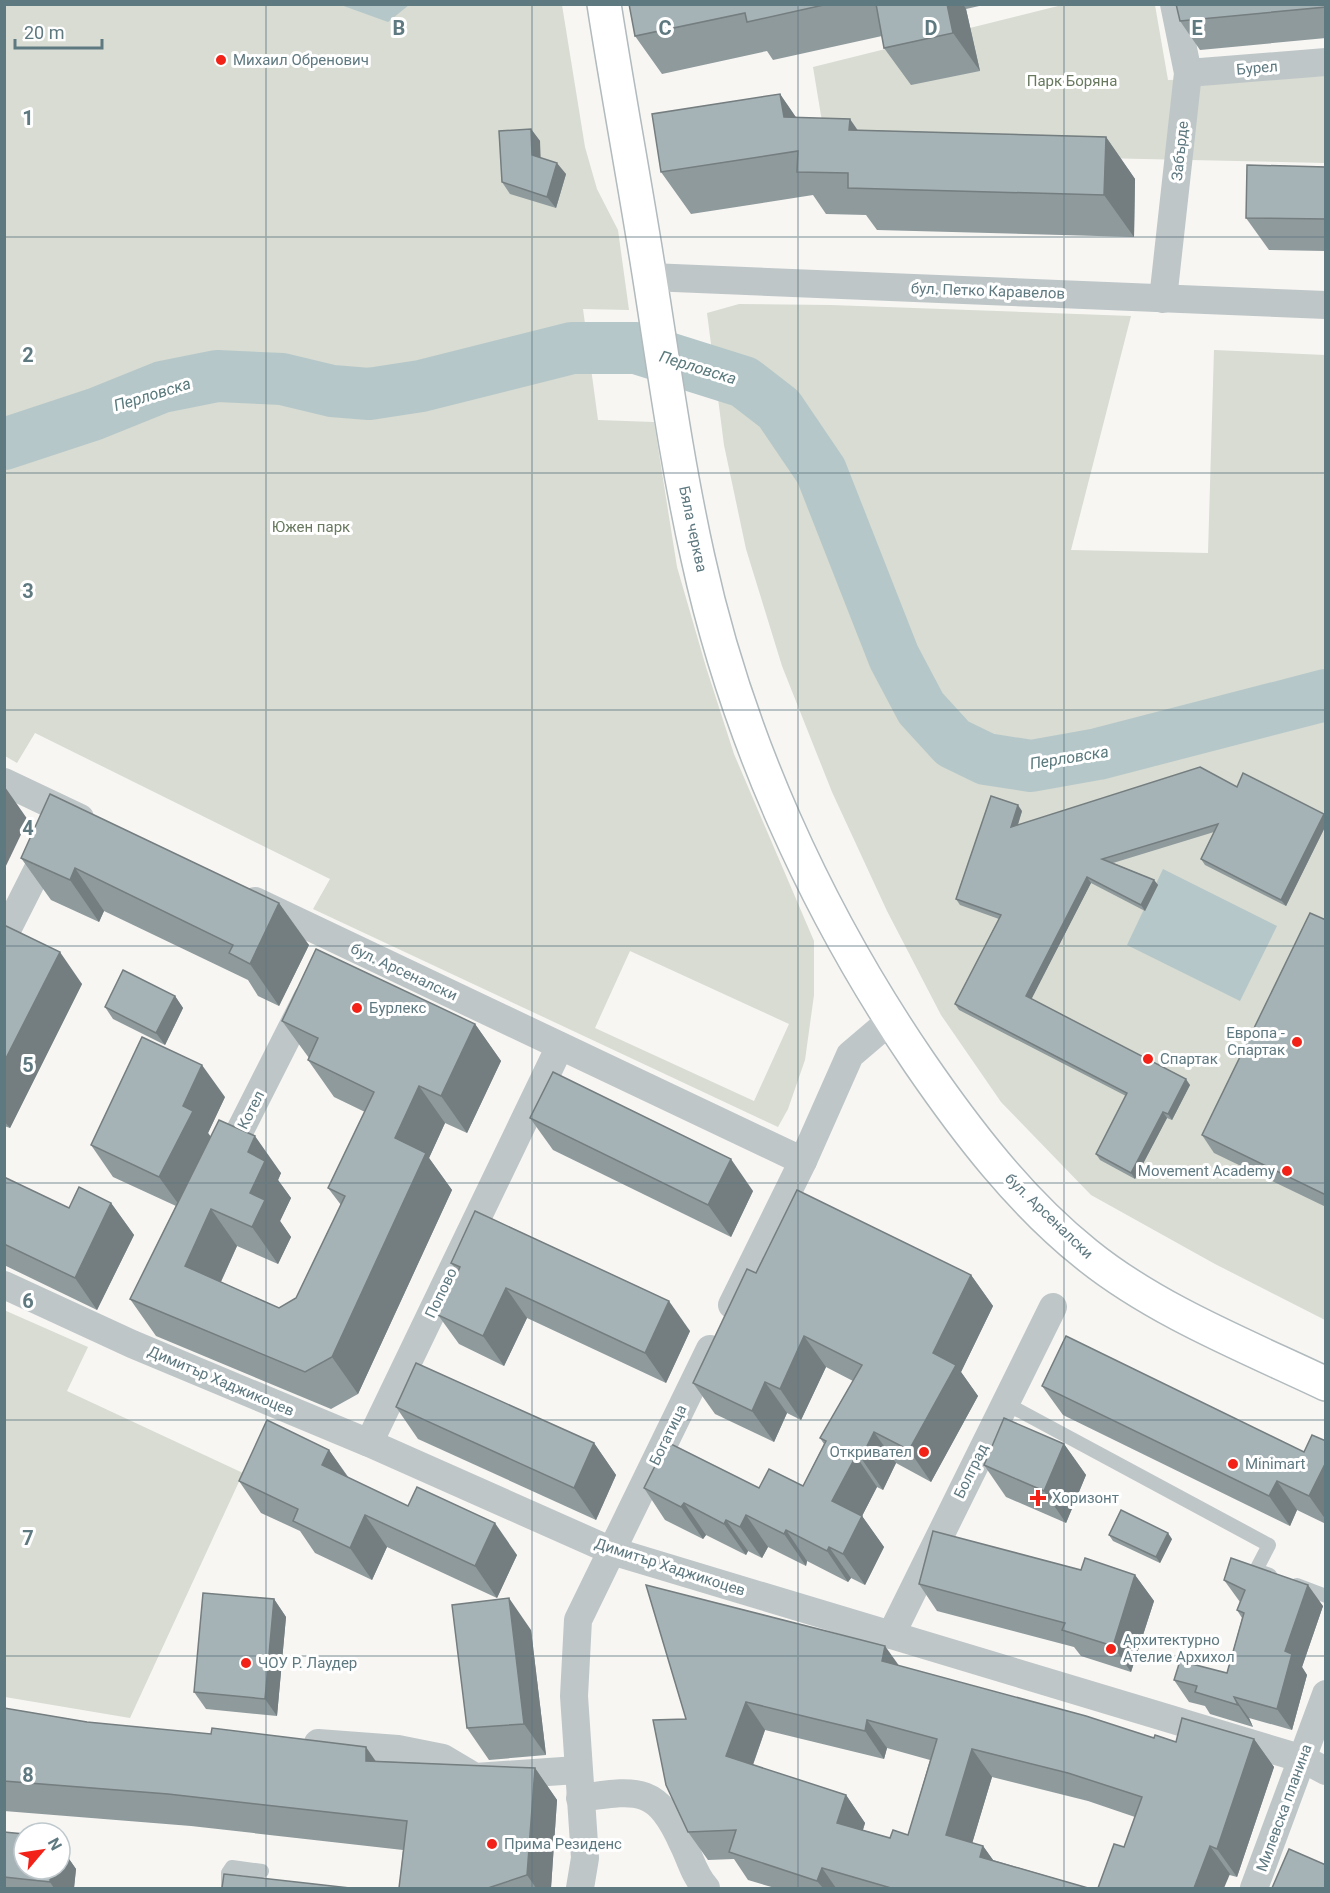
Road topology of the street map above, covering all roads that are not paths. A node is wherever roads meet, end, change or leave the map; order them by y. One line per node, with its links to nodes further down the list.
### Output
1 (604, 4): 5 (street, Бяла черква)
2 (1174, 4): 4 (street, Забърде)
3 (1326, 62): 4 (street, Бурел)
4 (1188, 73): 6 (street, Забърде)
5 (650, 277): 6 (street, бул. Петко Каравелов); 14 (street, Бяла черква)
6 (1163, 299): 7 (street, бул. Петко Каравелов)
7 (1326, 305)
8 (4, 782): 9 (street)
9 (67, 812): 10 (street); 12 (street)
10 (107, 831)
11 (230, 889): 13 (street, бул. Арсеналски)
12 (4, 936)
13 (328, 957): 15 (street, бул. Арсеналски); 17 (street, Котел)
14 (891, 1020): 16 (street, Богатица); 20 (street, бул. Арсеналски)
15 (560, 1046): 16 (street, бул. Арсеналски); 22 (street, Попово)
16 (803, 1161): 23 (street, Богатица)
17 (211, 1188)
18 (4, 1285): 22 (street, Димитър Хаджикоцев)
19 (1053, 1307): 21 (street, Болград)
20 (1326, 1384)
21 (1005, 1403): 24 (lane); 25 (street, Болград)
22 (369, 1443): 23 (street, Димитър Хаджикоцев)
23 (612, 1551): 25 (street, Димитър Хаджикоцев); 29 (street, Богатица)
24 (1326, 1596)
25 (891, 1635): 28 (street, Димитър Хаджикоцев)
26 (1326, 1694): 28 (street, Милевска планина)
27 (292, 1741): 29 (street)
28 (1314, 1765): 35 (street, Милевска планина)
29 (577, 1770): 30 (street, Богатица)
30 (580, 1798): 33 (street, Богатица); 34 (street)
31 (262, 1871): 32 (lane)
32 (228, 1888)
33 (580, 1888)
34 (706, 1888)
35 (1254, 1888)

